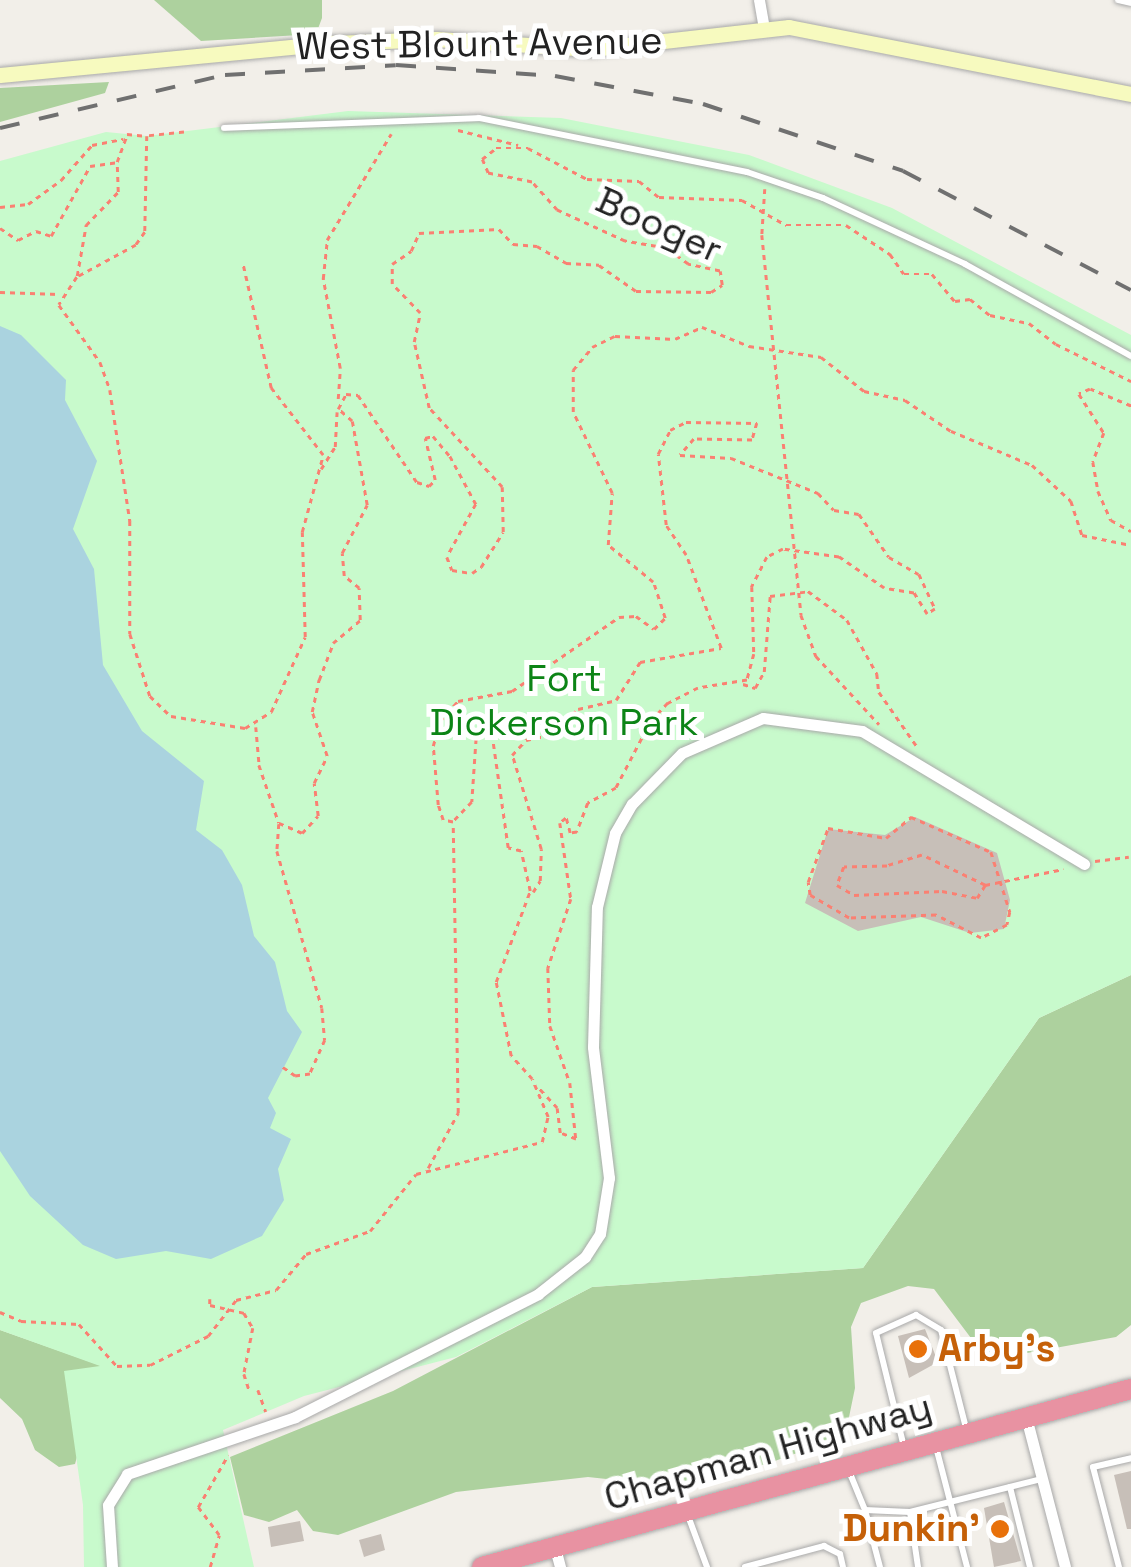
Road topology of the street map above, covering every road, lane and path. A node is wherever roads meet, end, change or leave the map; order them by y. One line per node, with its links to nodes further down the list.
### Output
1 (760, 0): 4 (street)
2 (1118, 0): 3 (lane)
3 (1131, 3)
4 (764, 27): 5 (street, West Blount Avenue); 6 (street, West Blount Avenue)
5 (0, 75)
6 (1131, 94)
7 (398, 118): 8 (lane); 9 (lane); 26 (path)
8 (427, 118): 13 (path); 15 (lane)
9 (224, 128)
10 (184, 132): 11 (path)
11 (147, 136): 12 (path); 20 (path)
12 (124, 138): 14 (path); 16 (path)
13 (525, 147): 17 (path, Booger); 26 (path, Booger)
14 (117, 162): 18 (path); 20 (path)
15 (767, 178): 17 (path); 24 (lane)
16 (0, 207)
17 (766, 214): 23 (path); 25 (path, Booger)
18 (0, 228)
19 (243, 265): 28 (path)
20 (77, 277): 22 (path)
21 (0, 292): 22 (path)
22 (60, 294): 35 (path)
23 (775, 350): 29 (path); 31 (path); 38 (path)
24 (1131, 356)
25 (1131, 381)
26 (338, 406): 28 (path); 39 (path)
27 (1131, 406): 30 (path)
28 (318, 472): 35 (path)
29 (789, 483): 32 (path); 32 (path); 44 (path)
30 (1131, 532)
31 (1131, 545)
32 (794, 550): 33 (path); 34 (path)
33 (798, 590): 34 (path); 36 (path); 37 (path)
34 (742, 683): 46 (path)
35 (256, 727): 39 (path)
36 (888, 742): 37 (street); 70 (street)
37 (929, 767): 41 (street)
38 (454, 822): 44 (path); 47 (path)
39 (280, 823): 45 (path)
40 (1128, 857): 41 (path)
41 (1084, 864): 42 (path)
42 (1002, 880): 42 (path); 43 (path)
43 (985, 885): 43 (path)
44 (530, 891): 46 (path)
45 (282, 1067)
46 (537, 1088): 47 (path)
47 (427, 1170): 49 (path)
48 (210, 1299): 49 (path)
49 (228, 1306): 50 (path); 53 (path)
50 (0, 1312)
51 (1131, 1389): 55 (highway, Chapman Highway)
52 (258, 1390): 54 (path)
53 (250, 1392)
54 (268, 1418)
55 (1026, 1418): 56 (highway, Chapman Highway); 62 (street)
56 (968, 1434): 57 (highway, Chapman Highway); 58 (lane)
57 (935, 1442): 58 (highway, Chapman Highway); 64 (lane)
58 (905, 1451): 61 (highway, Chapman Highway)
59 (1131, 1458): 81 (lane)
60 (218, 1465): 71 (path)
61 (848, 1467): 65 (lane); 66 (highway, Chapman Highway)
62 (1042, 1479): 63 (lane); 80 (street)
63 (1010, 1487): 64 (lane); 79 (lane)
64 (950, 1501): 67 (lane); 78 (lane)
65 (865, 1510): 67 (lane); 76 (lane)
66 (687, 1512): 68 (highway, Chapman Highway); 73 (lane)
67 (910, 1512): 77 (lane)
68 (558, 1558): 72 (highway, Chapman Highway)
69 (764, 1564): 74 (lane); 75 (lane)
70 (112, 1567)
71 (210, 1567)
72 (482, 1567)
73 (707, 1567)
74 (745, 1567)
75 (843, 1567)
76 (880, 1567)
77 (918, 1567)
78 (967, 1567)
79 (1030, 1567)
80 (1065, 1567)
81 (1119, 1567)

